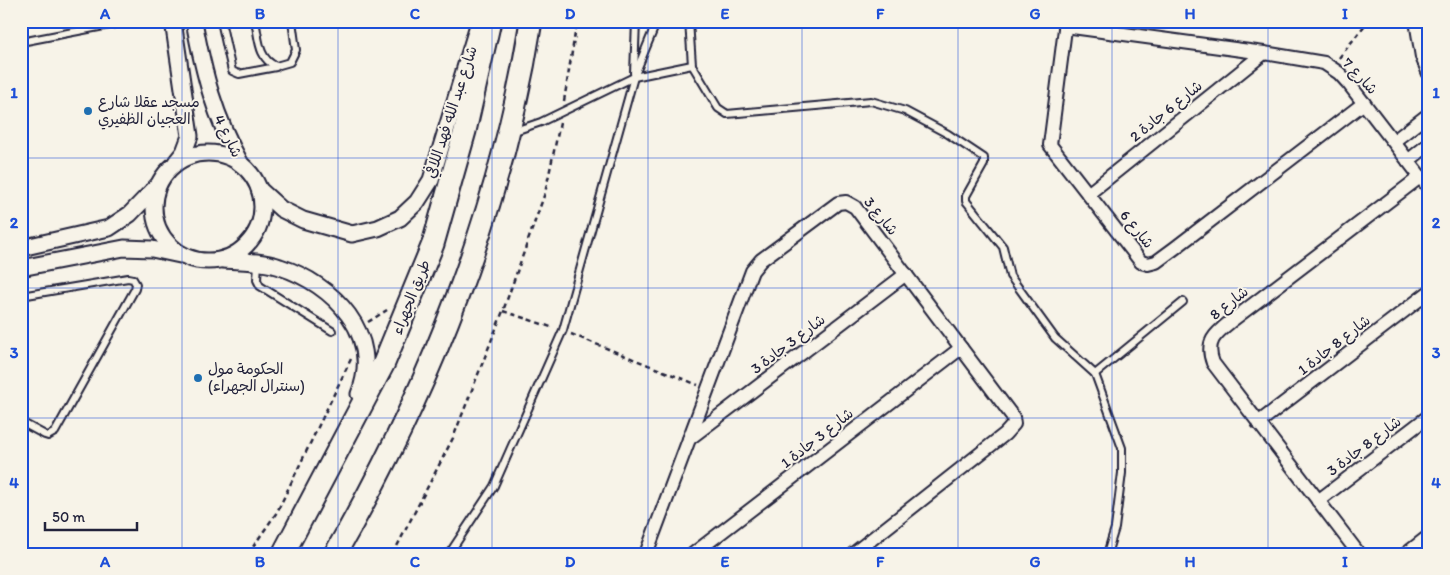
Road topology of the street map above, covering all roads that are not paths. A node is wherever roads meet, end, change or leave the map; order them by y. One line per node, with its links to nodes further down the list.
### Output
1 (173, 21): 28 (street, شارع 4)
2 (194, 21): 27 (street, شارع 4)
3 (221, 21): 18 (lane)
4 (255, 21): 18 (lane)
5 (292, 21): 18 (lane)
6 (479, 21): 32 (street, شارع عبد الله فهد اللافي)
7 (490, 21): 50 (highway, طريق الجهراء)
8 (531, 21): 23 (highway)
9 (636, 21): 20 (lane)
10 (657, 21): 20 (lane)
11 (689, 21): 17 (lane)
12 (1416, 21): 19 (street)
13 (125, 22): 15 (lane)
14 (1066, 24): 16 (street, شارع 7); 33 (street, شارع 6)
15 (21, 42)
16 (1264, 53): 21 (street, شارع 7); 33 (street, شارع 6 جادة 2)
17 (692, 64): 20 (lane); 45 (lane)
18 (276, 66)
19 (1429, 74)
20 (634, 76): 23 (lane); 55 (lane)
21 (1364, 103): 24 (street, شارع 7); 33 (street, شارع 6)
22 (1429, 114): 24 (street)
23 (509, 134): 54 (highway)
24 (1394, 141): 26 (street, شارع 7)
25 (1429, 144): 26 (street)
26 (1408, 161): 29 (street, شارع 7)
27 (241, 164): 28 (street); 32 (street)
28 (171, 167): 30 (street)
29 (1420, 176): 31 (street); 48 (street, شارع 8)
30 (159, 184): 34 (street); 35 (street)
31 (1429, 188)
32 (259, 190): 36 (street)
33 (1088, 194)
34 (21, 248)
35 (184, 256): 36 (street); 38 (street)
36 (222, 259): 37 (street)
37 (258, 263): 43 (lane); 50 (street)
38 (21, 268)
39 (906, 274): 44 (street, شارع 3); 49 (street, شارع 3 جادة 3); 49 (street, شارع 3)
40 (1429, 292): 48 (street, شارع 8 جادة 1)
41 (21, 296): 47 (lane)
42 (1183, 302): 45 (lane)
43 (332, 331)
44 (961, 348): 57 (street, شارع 3 جادة 1); 58 (street, شارع 3)
45 (1095, 374): 59 (lane)
46 (1429, 416): 51 (street, شارع 8 جادة 3)
47 (21, 422)
48 (1258, 423): 51 (street, شارع 8)
49 (689, 439): 56 (street, شارع 3)
50 (326, 474): 53 (highway, طريق الجهراء)
51 (1318, 501): 60 (street, شارع 8)
52 (1429, 536): 61 (street)
53 (283, 554)
54 (335, 554)
55 (450, 554)
56 (646, 554)
57 (693, 554)
58 (852, 554)
59 (1107, 554)
60 (1359, 554)
61 (1406, 554)

